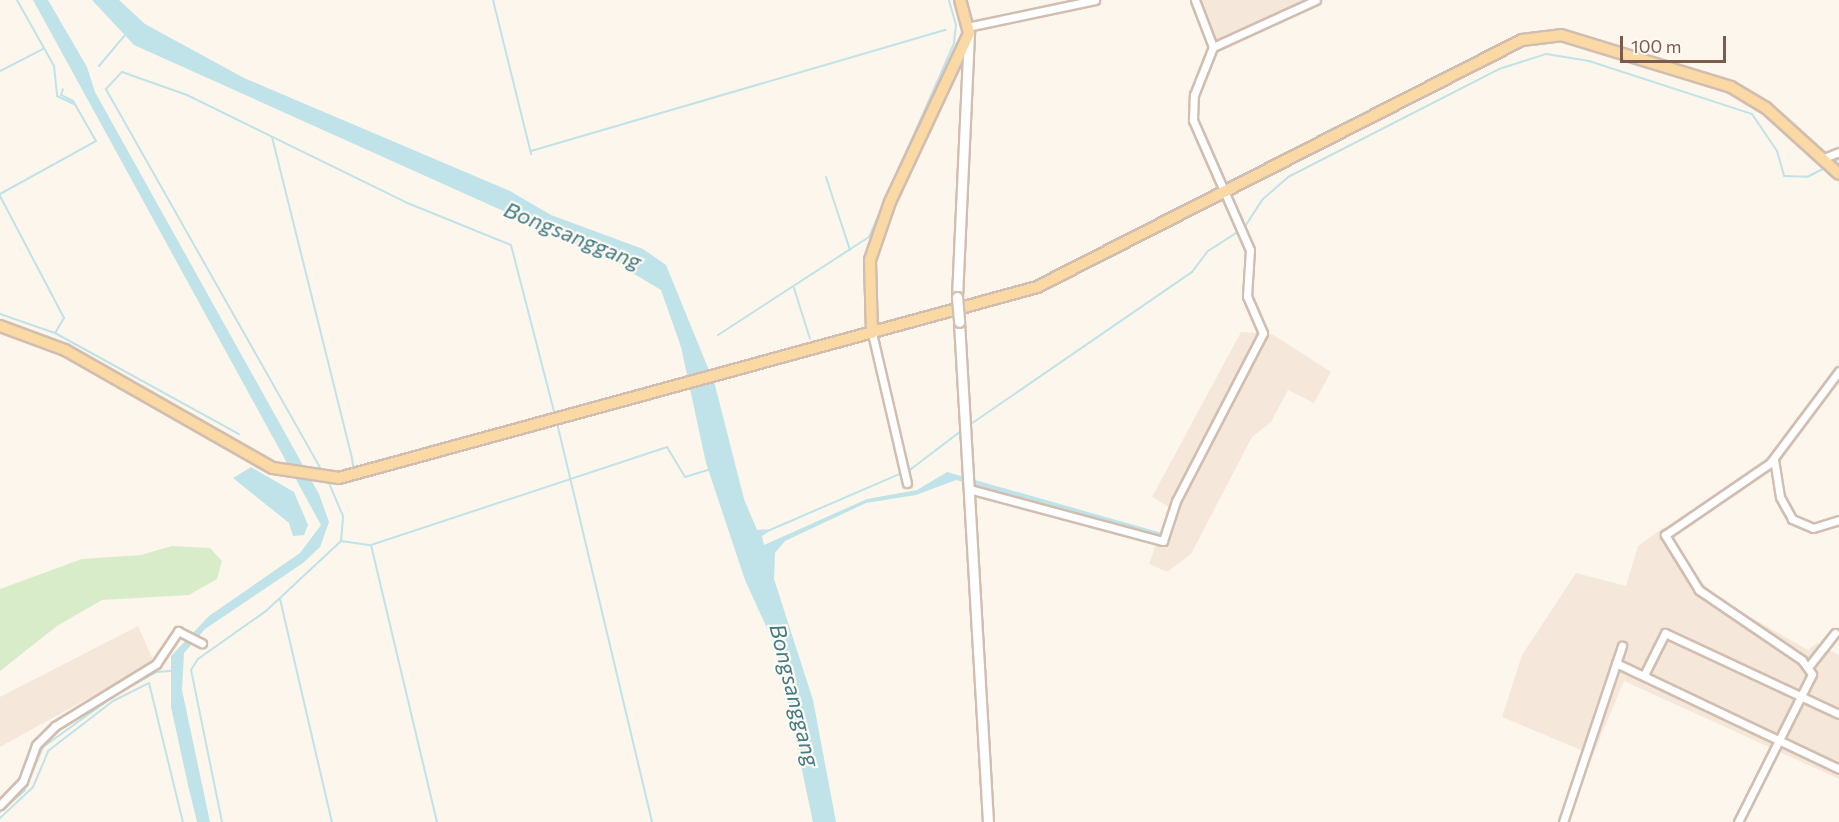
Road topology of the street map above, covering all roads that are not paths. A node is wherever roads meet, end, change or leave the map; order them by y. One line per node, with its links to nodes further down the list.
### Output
1 (960, 0): 5 (main road)
2 (1095, 0): 5 (street)
3 (1195, 0): 6 (street)
4 (1316, 0): 6 (street)
5 (968, 30): 12 (main road); 18 (main road, bridge)
6 (1213, 47): 10 (street)
7 (1839, 152): 8 (street)
8 (1824, 158): 9 (main road); 10 (main road)
9 (1839, 174)
10 (1224, 189): 12 (main road); 18 (street)
11 (0, 326): 12 (main road)
12 (880, 331): 17 (street)
13 (1839, 371): 14 (street)
14 (1774, 459): 15 (street); 16 (street)
15 (1762, 470): 16 (street); 24 (street)
16 (1775, 478): 19 (street)
17 (907, 483)
18 (968, 487): 31 (main road)
19 (1839, 520)
20 (1835, 633): 24 (street)
21 (198, 643): 30 (street)
22 (1622, 646): 23 (street)
23 (1616, 663): 25 (street); 32 (street)
24 (1809, 666): 26 (street)
25 (1644, 675): 26 (street); 28 (street)
26 (1802, 693): 27 (street); 28 (street)
27 (1839, 714)
28 (1780, 737): 29 (street); 33 (street)
29 (1839, 770)
30 (0, 805)
31 (988, 822)
32 (1563, 822)
33 (1738, 822)

